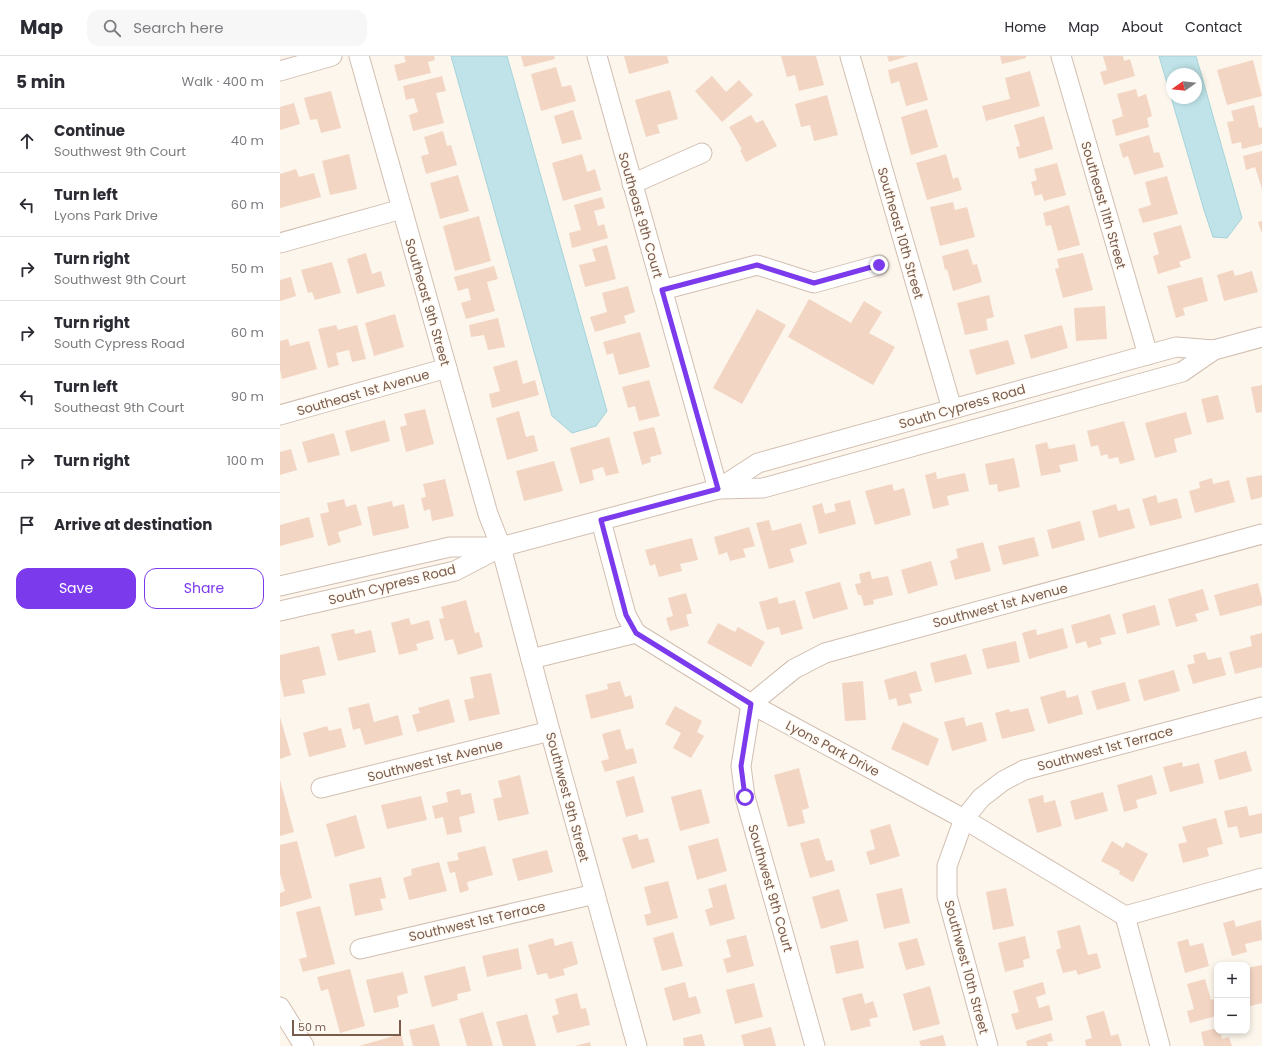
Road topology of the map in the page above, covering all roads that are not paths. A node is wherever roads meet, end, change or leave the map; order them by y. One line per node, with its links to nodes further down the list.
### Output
1 (332, 56): 6 (street)
2 (359, 56): 9 (street, Southeast 9th Street)
3 (597, 56): 8 (street, Southeast 9th Court)
4 (850, 56): 17 (street, Southeast 10th Street)
5 (1061, 56): 15 (street, Southeast 11th Street)
6 (280, 71)
7 (702, 153): 8 (street)
8 (632, 184): 12 (street, Southeast 9th Court)
9 (402, 209): 10 (street); 16 (street, Southeast 9th Street)
10 (280, 242)
11 (879, 265): 12 (street)
12 (662, 290): 19 (street, Southeast 9th Court)
13 (1262, 337): 14 (street, South Cypress Road)
14 (1214, 350): 15 (street, South Cypress Road); 19 (street, South Cypress Road)
15 (1148, 355): 17 (street, South Cypress Road)
16 (447, 368): 18 (street, Southeast 1st Avenue); 22 (street, Southeast 9th Street)
17 (952, 409): 19 (street, South Cypress Road)
18 (280, 415)
19 (718, 489): 20 (street, South Cypress Road)
20 (601, 520): 22 (street, South Cypress Road); 25 (street)
21 (1262, 534): 27 (street, Southwest 1st Avenue)
22 (501, 547): 23 (street, South Cypress Road); 24 (street, South Cypress Road); 26 (street, Southwest 9th Street)
23 (280, 586)
24 (280, 611)
25 (636, 633): 26 (street); 27 (street, Lyons Park Drive)
26 (531, 659): 29 (street, Southwest 9th Street)
27 (751, 704): 31 (street, Lyons Park Drive); 39 (street, Southwest 9th Court)
28 (1262, 707): 31 (street, Southwest 1st Terrace)
29 (550, 731): 30 (street, Southwest 1st Avenue); 33 (street, Southwest 9th Street)
30 (321, 788)
31 (964, 819): 34 (street, Lyons Park Drive); 40 (street, Southwest 10th Street)
32 (1262, 878): 34 (street)
33 (595, 894): 35 (street, Southwest 1st Terrace); 38 (street, Southwest 9th Street)
34 (1125, 916): 41 (street)
35 (360, 949)
36 (280, 1007): 37 (street)
37 (304, 1046)
38 (637, 1046)
39 (815, 1046)
40 (988, 1046)
41 (1160, 1046)

